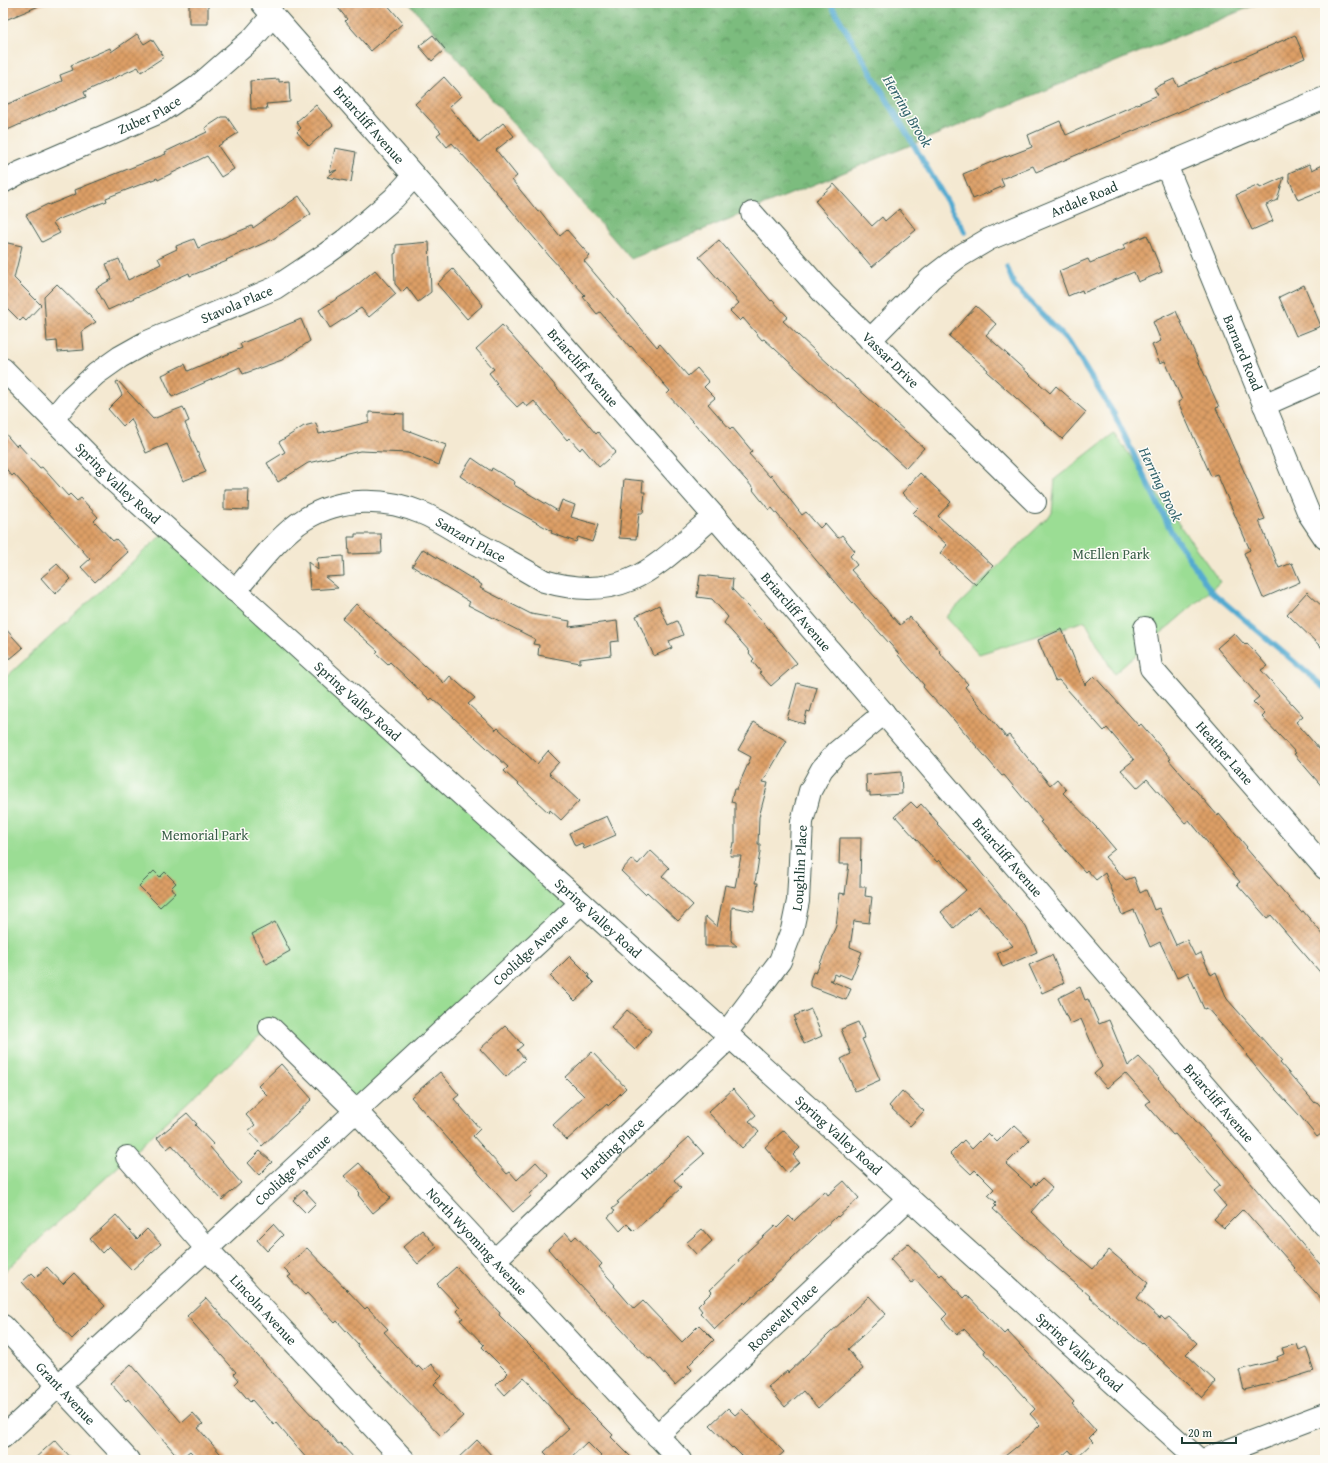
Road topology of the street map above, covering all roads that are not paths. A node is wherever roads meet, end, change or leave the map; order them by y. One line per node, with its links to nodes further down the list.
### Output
1 (267, 9): 4 (street, Briarcliff Avenue); 5 (street, Zuber Place)
2 (1325, 98): 3 (street, Ardale Road)
3 (1166, 165): 7 (street, Ardale Road); 10 (street, Barnard Road)
4 (414, 176): 11 (street, Stavola Place); 13 (street, Briarcliff Avenue)
5 (3, 182)
6 (752, 213): 7 (street, Vassar Drive)
7 (870, 340): 12 (street, Vassar Drive)
8 (3, 369): 11 (street, Spring Valley Road)
9 (1325, 378): 10 (street)
10 (1264, 404): 14 (street, Barnard Road)
11 (53, 419): 15 (street, Spring Valley Road)
12 (1035, 502)
13 (714, 516): 15 (street, Sanzari Place); 17 (street, Briarcliff Avenue)
14 (1325, 538)
15 (235, 591): 19 (street, Spring Valley Road)
16 (1145, 628): 18 (street, Heather Lane)
17 (884, 713): 21 (street, Loughlin Place); 25 (street, Briarcliff Avenue)
18 (1325, 868)
19 (581, 903): 21 (street, Spring Valley Road); 22 (street, Coolidge Avenue)
20 (270, 1027): 22 (street, North Wyoming Avenue)
21 (728, 1035): 24 (street, Spring Valley Road); 27 (street, Harding Place)
22 (356, 1111): 26 (street, Coolidge Avenue); 27 (street, North Wyoming Avenue)
23 (127, 1157): 26 (street, Lincoln Avenue)
24 (909, 1198): 31 (street, Roosevelt Place); 36 (street, Spring Valley Road)
25 (1325, 1226)
26 (206, 1249): 29 (street, Coolidge Avenue); 34 (street, Lincoln Avenue)
27 (495, 1260): 31 (street, North Wyoming Avenue)
28 (3, 1326): 29 (street, Grant Avenue)
29 (59, 1386): 32 (street, Coolidge Avenue); 33 (street, Grant Avenue)
30 (1325, 1414): 37 (street)
31 (657, 1436): 35 (street, North Wyoming Avenue)
32 (3, 1437)
33 (128, 1460)
34 (404, 1460)
35 (680, 1460)
36 (1199, 1460)
37 (1203, 1460)

